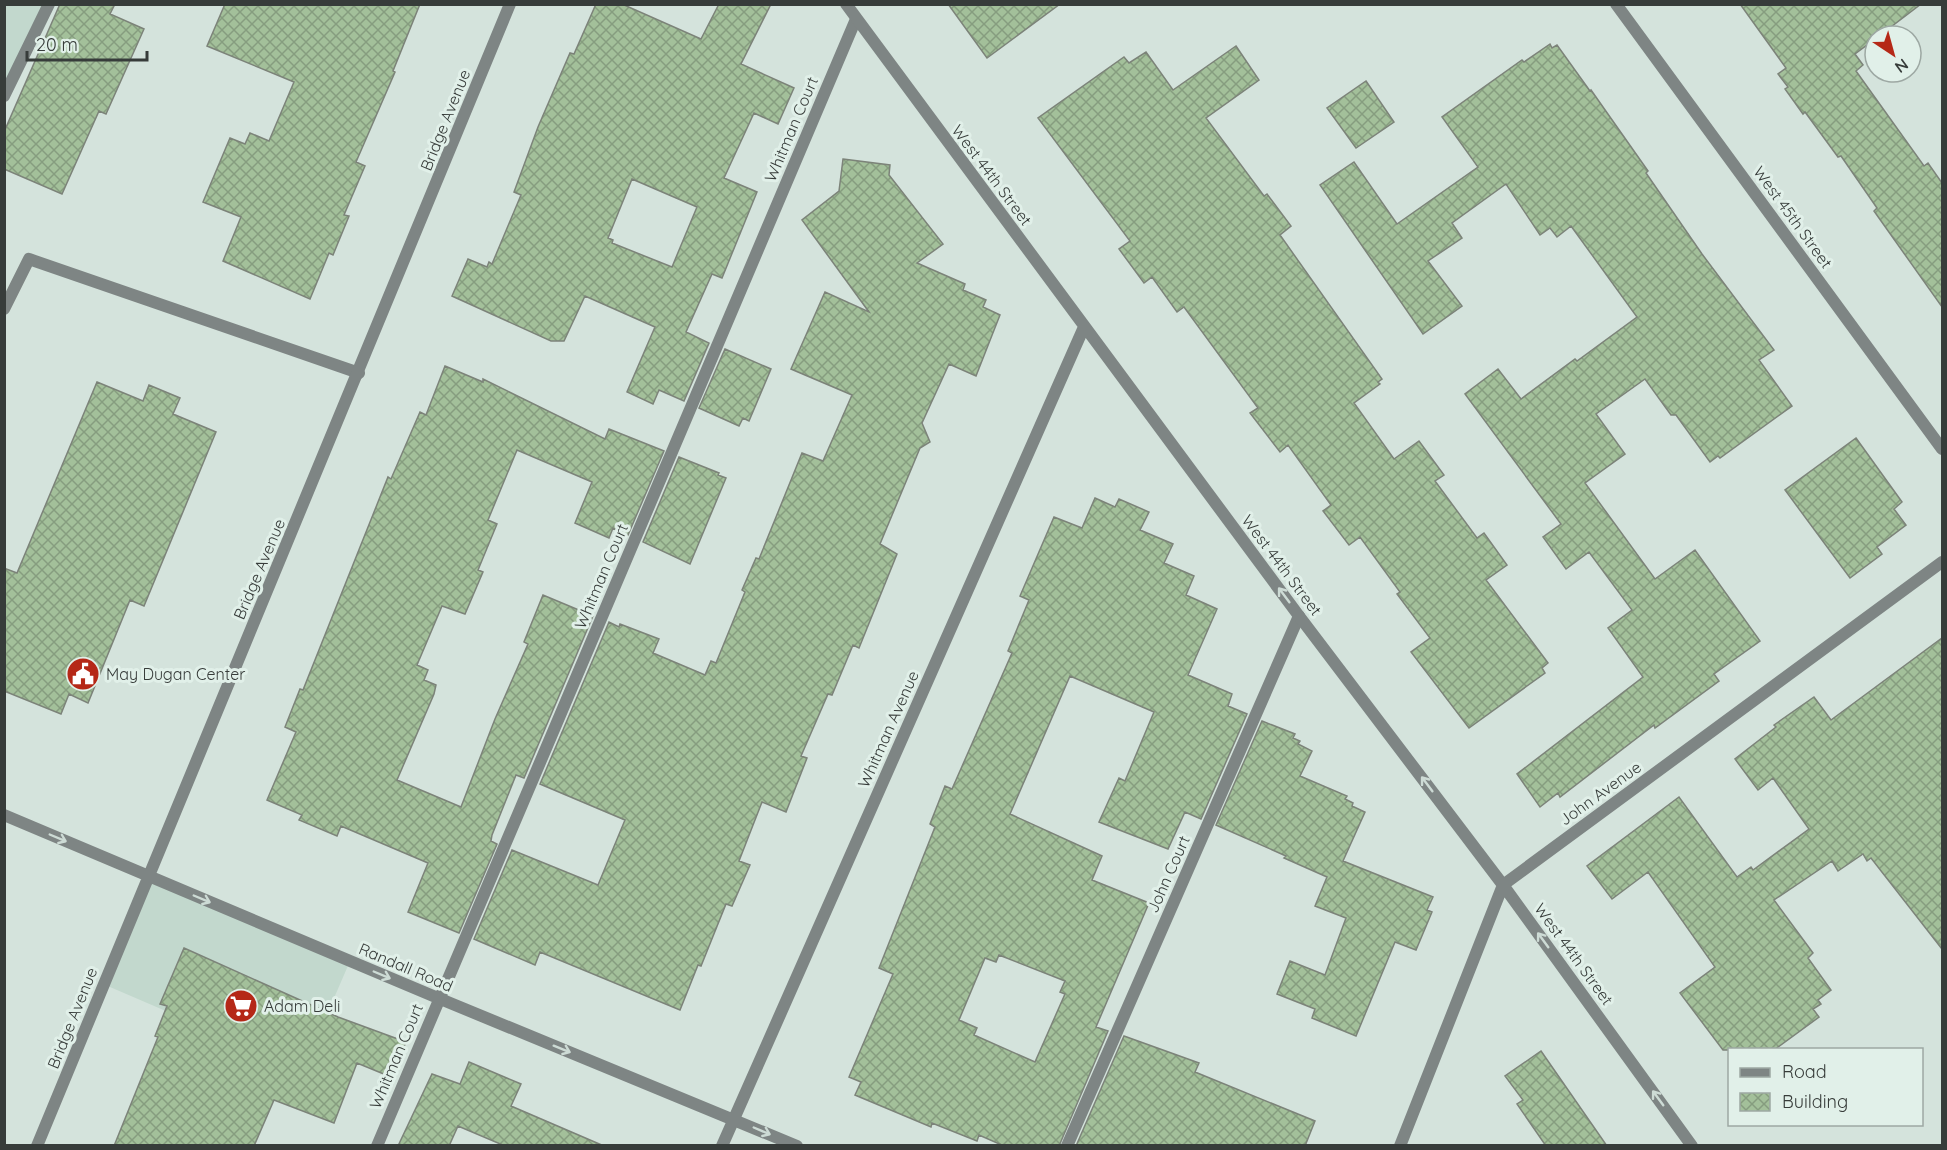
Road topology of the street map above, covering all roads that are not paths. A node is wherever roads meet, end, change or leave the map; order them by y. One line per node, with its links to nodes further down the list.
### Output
1 (49, 4): 6 (street)
2 (510, 4): 9 (street, Bridge Avenue)
3 (846, 4): 5 (street, West 44th Street)
4 (1616, 4): 10 (street, West 45th Street)
5 (856, 19): 8 (street, West 44th Street); 16 (street, Whitman Court)
6 (4, 96)
7 (4, 309): 9 (street)
8 (1084, 327): 12 (street, West 44th Street, one-way to 8); 17 (street, Whitman Avenue)
9 (359, 373): 14 (street, Bridge Avenue)
10 (1942, 450)
11 (1942, 562): 15 (street, John Avenue)
12 (1299, 616): 15 (street, West 44th Street, one-way to 12); 22 (street, John Court)
13 (4, 815): 14 (street, Randall Road, one-way to 14)
14 (148, 877): 16 (street, Randall Road, one-way to 16); 18 (street, Bridge Avenue)
15 (1503, 885): 23 (street); 24 (street, West 44th Street, one-way to 15)
16 (438, 998): 17 (street, Randall Road, one-way to 17); 19 (street, Whitman Court)
17 (733, 1119): 20 (street, Whitman Avenue); 21 (street, Randall Road, one-way to 21)
18 (37, 1146)
19 (377, 1146)
20 (722, 1146)
21 (796, 1146)
22 (1067, 1146)
23 (1400, 1146)
24 (1692, 1146)

